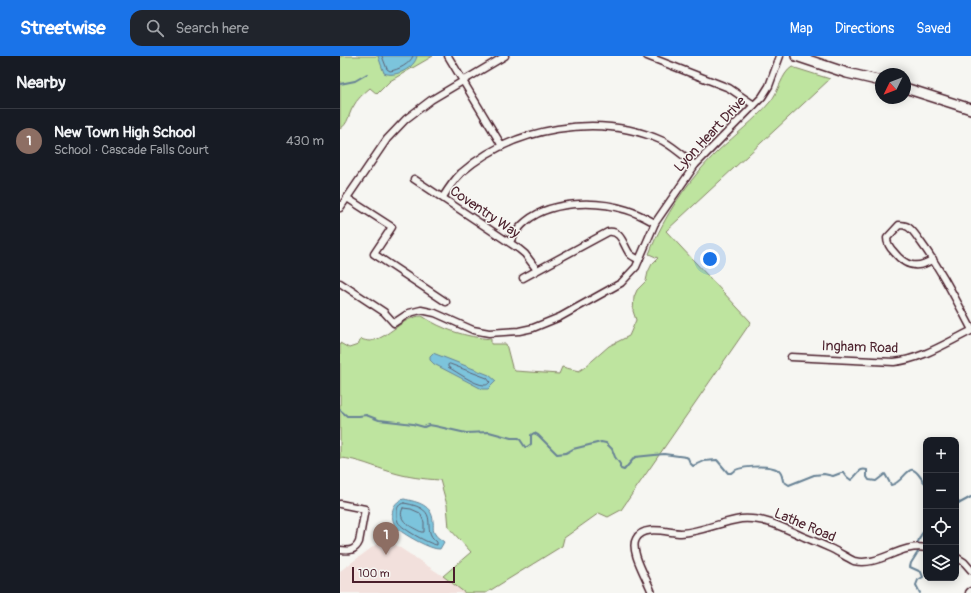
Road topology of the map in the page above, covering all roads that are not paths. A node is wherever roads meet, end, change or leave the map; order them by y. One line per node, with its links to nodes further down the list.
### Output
1 (448, 56): 7 (street)
2 (505, 56): 7 (street)
3 (647, 56): 9 (street)
4 (780, 56): 9 (street, Lyon Heart Drive)
5 (796, 56): 6 (main road)
6 (875, 80)
7 (463, 81): 11 (street); 15 (street)
8 (911, 90): 10 (main road)
9 (754, 105): 12 (street, Lyon Heart Drive)
10 (971, 109)
11 (502, 146): 12 (street); 14 (street)
12 (694, 165): 17 (street, Lyon Heart Drive)
13 (414, 179): 14 (street, Coventry Way)
14 (442, 197): 18 (street, Coventry Way)
15 (347, 198): 16 (street); 24 (street)
16 (340, 208)
17 (655, 223): 18 (street); 20 (street, Lyon Heart Drive)
18 (510, 242): 21 (street, Coventry Way)
19 (933, 259): 19 (street); 25 (street)
20 (639, 260): 21 (street); 23 (street, Lyon Heart Drive)
21 (537, 270): 22 (street)
22 (522, 278)
23 (340, 283)
24 (446, 302)
25 (971, 328)
26 (971, 331): 27 (street, Ingham Road)
27 (791, 357)
28 (340, 504): 30 (street)
29 (923, 548): 33 (street, Lathe Road)
30 (340, 550)
31 (959, 559): 32 (street)
32 (971, 570)
33 (652, 593)

